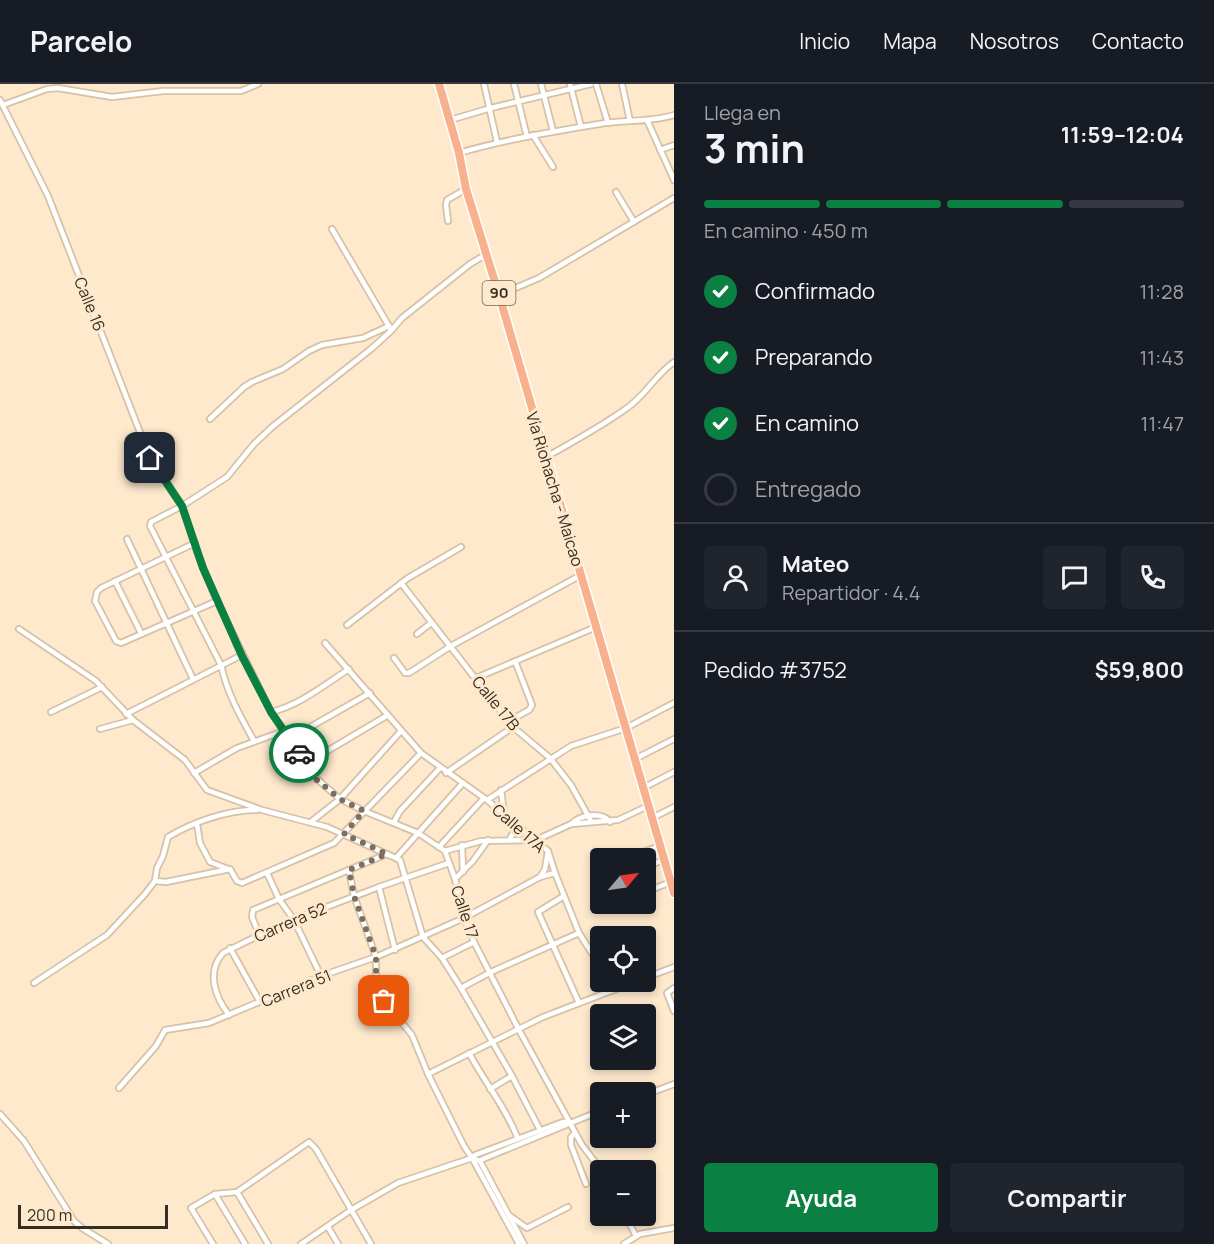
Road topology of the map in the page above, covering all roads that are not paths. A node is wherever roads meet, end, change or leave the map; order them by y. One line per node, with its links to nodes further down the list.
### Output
1 (258, 84): 11 (street)
2 (439, 84): 14 (highway, Vía Riohacha - Maicao / 90)
3 (484, 84): 12 (street)
4 (514, 84): 10 (street)
5 (541, 84): 9 (street)
6 (593, 84): 8 (street); 17 (street)
7 (622, 84): 16 (street)
8 (571, 86): 9 (street); 18 (street)
9 (543, 95): 10 (street); 19 (street)
10 (519, 102): 12 (street); 20 (street)
11 (1, 103): 39 (street, Calle 16)
12 (491, 108): 14 (street); 21 (street)
13 (674, 115): 15 (street)
14 (450, 120): 24 (highway, Vía Riohacha - Maicao / 90)
15 (646, 120): 16 (street); 23 (street)
16 (630, 121): 17 (street)
17 (608, 123): 18 (street)
18 (581, 127): 19 (street)
19 (553, 132): 20 (street)
20 (530, 136): 21 (street); 25 (street)
21 (497, 142): 24 (street)
22 (674, 145): 23 (street)
23 (660, 150): 26 (street)
24 (459, 153): 27 (highway, Vía Riohacha - Maicao / 90)
25 (553, 167)
26 (673, 177)
27 (466, 189): 30 (street); 33 (highway, Vía Riohacha - Maicao / 90)
28 (616, 192): 31 (street)
29 (674, 198): 31 (street)
30 (448, 221)
31 (634, 222): 34 (street)
32 (332, 229): 35 (street)
33 (485, 255): 34 (highway, Vía Riohacha - Maicao / 90); 35 (street)
34 (499, 295): 38 (highway, Vía Riohacha - Maicao / 90)
35 (390, 329): 37 (street); 39 (street)
36 (674, 362): 38 (street)
37 (210, 419)
38 (546, 457): 45 (highway, Vía Riohacha - Maicao / 90)
39 (182, 506): 41 (street, Calle 16); 43 (street)
40 (127, 538): 44 (street)
41 (195, 543): 43 (street); 48 (street, Calle 16)
42 (461, 547): 47 (street)
43 (165, 557): 44 (street); 49 (street)
44 (140, 569): 46 (street); 50 (street)
45 (581, 575): 53 (highway, Vía Riohacha - Maicao / 90); 58 (street)
46 (115, 581): 55 (street); 55 (street)
47 (401, 583): 51 (street, Calle 17B); 52 (street)
48 (217, 601): 49 (street); 59 (street, Calle 16)
49 (193, 612): 50 (street); 62 (street)
50 (165, 622): 55 (street); 65 (street)
51 (431, 623): 56 (street); 58 (street, Calle 17B)
52 (347, 625)
53 (596, 627): 61 (street); 76 (highway, Vía Riohacha - Maicao / 90)
54 (19, 628): 66 (street)
55 (141, 633)
56 (417, 634)
57 (325, 643): 63 (street, Calle 17A)
58 (451, 646): 60 (street); 64 (street, Calle 17B)
59 (242, 656): 62 (street); 70 (street, Calle 16)
60 (394, 658)
61 (515, 661): 64 (street); 74 (street)
62 (221, 665): 65 (street); 82 (street)
63 (349, 669): 67 (street, Calle 17A); 70 (street)
64 (476, 678): 74 (street, Calle 17B)
65 (193, 679): 71 (street)
66 (102, 687): 69 (street); 71 (street)
67 (370, 693): 72 (street, Calle 17A); 81 (street)
68 (674, 703): 76 (street)
69 (51, 712)
70 (271, 712): 78 (street)
71 (126, 714): 73 (street)
72 (388, 716): 79 (street, Calle 17A); 86 (street)
73 (133, 720): 77 (street); 89 (street)
74 (509, 721): 75 (street, Calle 17B)
75 (513, 727): 84 (street, Calle 17B); 90 (street)
76 (626, 728): 84 (street); 85 (highway, Vía Riohacha - Maicao / 90)
77 (100, 729)
78 (284, 731): 81 (street); 82 (street)
79 (401, 731): 83 (street, Calle 17A); 94 (street)
80 (674, 738): 85 (street)
81 (289, 739): 86 (street)
82 (254, 741): 89 (street)
83 (421, 753): 87 (street, Calle 17A); 99 (street)
84 (550, 758): 93 (street); 102 (street, Calle 17B)
85 (635, 759): 92 (highway, Vía Riohacha - Maicao / 90)
86 (307, 763): 94 (street)
87 (440, 768): 90 (street, Calle 17A); 104 (street)
88 (674, 772): 92 (street)
89 (194, 773): 98 (street)
90 (446, 773): 91 (street, Calle 17A)
91 (462, 784): 95 (street, Calle 17A); 107 (street)
92 (643, 788): 96 (highway, Vía Riohacha - Maicao / 90)
93 (501, 790): 95 (street); 100 (street)
94 (340, 799): 99 (street); 103 (street)
95 (485, 799): 100 (street, Calle 17A); 114 (street)
96 (648, 806): 101 (highway, Vía Riohacha - Maicao / 90); 102 (street)
97 (674, 807): 101 (street)
98 (262, 810): 103 (street); 105 (street)
99 (364, 811): 104 (street); 108 (street)
100 (504, 814): 106 (street, Calle 17A)
101 (652, 818): 113 (highway, Vía Riohacha - Maicao / 90)
102 (590, 819): 111 (street)
103 (312, 821): 108 (street)
104 (393, 822): 107 (street)
105 (196, 824): 123 (street); 131 (street)
106 (517, 824): 109 (street); 111 (street, Calle 17A)
107 (418, 833): 114 (street); 119 (street)
108 (344, 834): 118 (street); 126 (street)
109 (510, 839): 110 (street); 111 (street)
110 (488, 840): 112 (street); 125 (street)
111 (536, 840): 117 (street, Calle 17A)
112 (462, 845): 116 (street); 125 (street)
113 (660, 846): 115 (street); 120 (highway, Vía Riohacha - Maicao / 90)
114 (439, 848): 116 (street)
115 (654, 848)
116 (445, 851): 121 (street, Calle 17)
117 (548, 852): 127 (street, Calle 17A); 129 (street)
118 (387, 854): 119 (street); 124 (street)
119 (398, 859): 128 (street)
120 (664, 860): 122 (street); 132 (highway, Vía Riohacha - Maicao / 90)
121 (449, 863): 128 (street, Carrera 52); 130 (street, Calle 17)
122 (656, 863)
123 (230, 869): 126 (street); 131 (street)
124 (349, 870): 136 (street); 138 (street)
125 (463, 872): 130 (street)
126 (267, 873): 138 (street)
127 (555, 873): 129 (street, Carrera 51); 137 (street, Calle 17A)
128 (405, 877): 133 (street, Carrera 52); 143 (street)
129 (540, 877): 139 (street, Carrera 51)
130 (455, 879): 139 (street, Calle 17)
131 (155, 880): 155 (street)
132 (671, 882): 134 (street); 135 (highway, Vía Riohacha - Maicao / 90)
133 (379, 887): 136 (street, Carrera 52); 147 (street)
134 (656, 888)
135 (674, 893)
136 (354, 896): 140 (street, Carrera 52); 149 (street)
137 (564, 896): 141 (street, Calle 17A); 145 (street)
138 (279, 899): 140 (street); 142 (street)
139 (464, 918): 143 (street, Carrera 51); 144 (street, Calle 17)
140 (294, 920): 142 (street, Carrera 52); 154 (street)
141 (579, 933): 145 (street); 148 (street, Calle 17A)
142 (259, 934): 146 (street, Carrera 52)
143 (423, 937): 147 (street, Carrera 51); 150 (street)
144 (474, 942): 150 (street); 152 (street, Calle 17)
145 (553, 945): 152 (street); 160 (street)
146 (230, 948): 159 (street); 162 (street, Carrera 52)
147 (395, 950): 149 (street, Carrera 51)
148 (590, 950)
149 (376, 957): 154 (street, Carrera 51); 166 (street)
150 (442, 958): 156 (street)
151 (674, 967): 153 (street)
152 (491, 972): 156 (street); 163 (street, Calle 17)
153 (656, 974)
154 (321, 976): 159 (street, Carrera 51)
155 (34, 983)
156 (461, 988): 164 (street)
157 (674, 988): 161 (street)
158 (609, 992): 160 (street)
159 (260, 1002): 162 (street, Carrera 51)
160 (579, 1003): 163 (street)
161 (674, 1011)
162 (229, 1015): 169 (street, Carrera 51)
163 (519, 1030): 164 (street); 174 (street, Calle 17)
164 (493, 1042): 165 (street); 167 (street)
165 (469, 1053): 166 (street); 170 (street)
166 (428, 1074): 178 (street)
167 (512, 1076): 170 (street); 175 (street)
168 (674, 1084): 171 (street)
169 (119, 1088)
170 (490, 1089): 177 (street)
171 (656, 1091)
172 (0, 1114): 191 (street)
173 (590, 1115): 174 (street)
174 (570, 1122): 175 (street); 176 (street, Calle 17); 180 (street)
175 (540, 1131): 177 (street)
176 (575, 1133): 179 (street, Calle 17); 181 (street)
177 (518, 1139): 178 (street)
178 (472, 1158): 180 (street); 185 (street); 186 (street)
179 (593, 1160)
180 (480, 1161): 186 (street)
181 (586, 1184)
182 (237, 1192): 183 (street); 185 (street); 194 (street)
183 (215, 1194): 192 (street); 193 (street)
184 (568, 1207): 186 (street)
185 (351, 1210): 188 (street); 197 (street)
186 (507, 1216): 198 (street); 199 (street)
187 (631, 1226): 190 (street)
188 (328, 1227): 195 (street); 196 (street)
189 (674, 1228): 190 (street)
190 (636, 1236): 200 (street)
191 (108, 1244)
192 (213, 1244)
193 (245, 1244)
194 (268, 1244)
195 (301, 1244)
196 (338, 1244)
197 (371, 1244)
198 (519, 1244)
199 (525, 1244)
200 (624, 1244)

